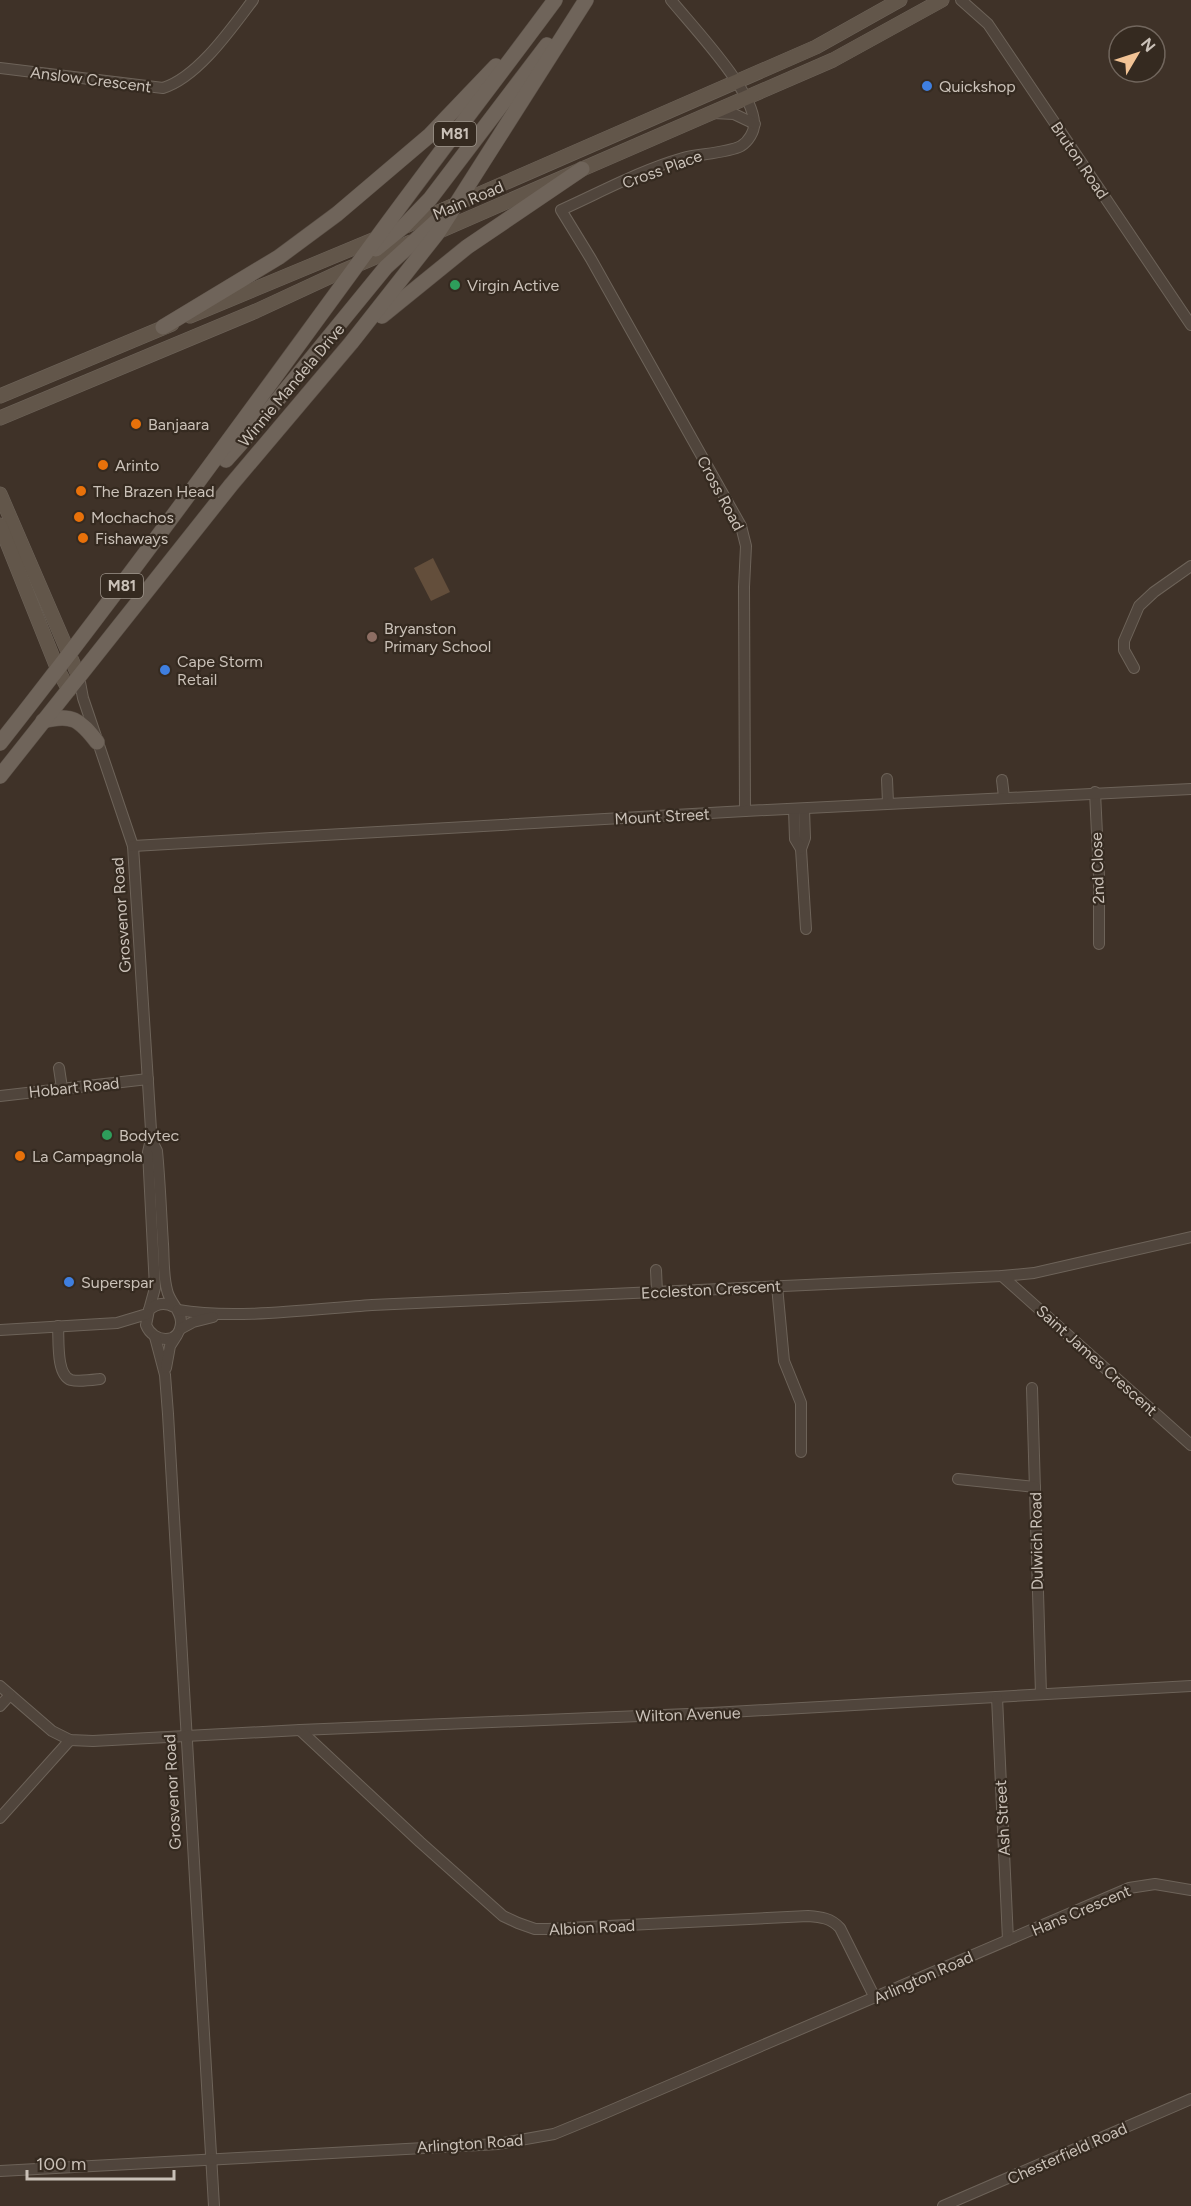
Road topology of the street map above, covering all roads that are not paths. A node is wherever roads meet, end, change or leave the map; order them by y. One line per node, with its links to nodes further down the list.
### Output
1 (253, 0): 9 (street, Anslow Crescent)
2 (555, 0): 8 (main road, Winnie Mandela Drive / M81)
3 (672, 0): 10 (street)
4 (900, 0): 10 (main road, Main Road)
5 (942, 0): 11 (main road, Main Road)
6 (962, 0): 22 (street, Bruton Road)
7 (586, 1): 15 (main road, Winnie Mandela Drive / M81); 17 (main road)
8 (534, 29): 19 (main road, Winnie Mandela Drive / M81); 23 (main road)
9 (0, 68)
10 (737, 81): 11 (street); 15 (main road, Main Road)
11 (747, 98): 12 (main road, Main Road); 13 (street)
12 (713, 113): 13 (street); 14 (main road, Main Road)
13 (755, 124): 16 (street, Cross Place)
14 (582, 169): 18 (main road, Main Road); 24 (main road)
15 (456, 205): 17 (main road, Main Road); 18 (main road, Winnie Mandela Drive / M81); 20 (main road)
16 (561, 210): 48 (street, Cross Road)
17 (403, 227): 19 (main road, Main Road); 21 (main road)
18 (439, 231): 20 (main road, Main Road); 24 (main road, Winnie Mandela Drive / M81)
19 (375, 239): 21 (main road, Winnie Mandela Drive / M81); 23 (main road, Main Road)
20 (411, 242): 21 (main road, Main Road); 28 (main road)
21 (358, 265): 26 (main road, Main Road); 28 (main road, Winnie Mandela Drive / M81)
22 (1191, 326)
23 (163, 327): 25 (main road, Main Road)
24 (351, 343): 34 (main road, Winnie Mandela Drive / M81)
25 (0, 396)
26 (0, 418)
27 (0, 495): 31 (main road, Grosvenor Road)
28 (174, 516): 31 (main road, Winnie Mandela Drive / M81)
29 (0, 525): 33 (main road)
30 (1191, 566): 32 (street)
31 (69, 656): 33 (main road, Winnie Mandela Drive / M81); 34 (main road, Grosvenor Road)
32 (1134, 668)
33 (58, 669): 35 (main road); 39 (main road, Winnie Mandela Drive / M81)
34 (80, 677): 35 (main road, Winnie Mandela Drive / M81); 36 (street, Grosvenor Road)
35 (69, 690): 36 (street); 37 (main road, Winnie Mandela Drive / M81)
36 (83, 698): 38 (street, Grosvenor Road)
37 (43, 721): 38 (main road); 40 (main road, Winnie Mandela Drive / M81)
38 (97, 742): 49 (street, Grosvenor Road)
39 (0, 743)
40 (0, 776)
41 (887, 778): 46 (street)
42 (1002, 780): 45 (street)
43 (1191, 789): 44 (street, Mount Street)
44 (1095, 792): 45 (street, Mount Street); 51 (street, 2nd Close)
45 (1004, 797): 46 (street, Mount Street)
46 (888, 803): 47 (street, Mount Street)
47 (799, 810): 48 (street, Mount Street); 50 (street)
48 (745, 811): 49 (street, Mount Street)
49 (133, 846): 53 (street, Grosvenor Road)
50 (806, 929)
51 (1099, 944)
52 (59, 1068): 54 (street)
53 (148, 1079): 54 (street, Hobart Road); 56 (street, Grosvenor Road)
54 (62, 1088): 55 (street, Hobart Road)
55 (0, 1096)
56 (151, 1139): 62 (street, Grosvenor Road); 63 (street, Grosvenor Road)
57 (1191, 1237): 59 (street, Eccleston Crescent)
58 (656, 1270): 61 (street)
59 (1002, 1276): 60 (street, Eccleston Crescent); 73 (street, Saint James Crescent)
60 (777, 1286): 61 (street, Eccleston Crescent); 74 (street)
61 (657, 1292): 64 (street, Eccleston Crescent)
62 (176, 1309): 63 (street); 64 (street, Eccleston Crescent); 68 (street)
63 (148, 1312): 65 (street); 69 (street)
64 (227, 1313): 68 (street, Eccleston Crescent)
65 (117, 1323): 66 (street); 69 (street)
66 (58, 1326): 67 (street); 71 (street)
67 (0, 1330)
68 (179, 1330): 69 (street); 70 (street, Grosvenor Road)
69 (151, 1334): 70 (street, Grosvenor Road)
70 (165, 1375): 84 (street, Grosvenor Road)
71 (100, 1379)
72 (1032, 1388): 76 (street, Dulwich Road)
73 (1191, 1445)
74 (801, 1452)
75 (958, 1479): 76 (street)
76 (1035, 1486): 79 (street, Dulwich Road)
77 (0, 1686): 80 (street)
78 (1191, 1686): 79 (street, Wilton Avenue)
79 (1041, 1694): 81 (street, Wilton Avenue)
80 (10, 1695): 82 (street); 85 (street)
81 (997, 1697): 83 (street, Wilton Avenue); 88 (street, Ash Street)
82 (0, 1706)
83 (300, 1730): 84 (street, Wilton Avenue); 89 (street, Albion Road)
84 (186, 1736): 85 (street, Wilton Avenue); 91 (street, Grosvenor Road)
85 (69, 1740): 86 (street)
86 (0, 1818)
87 (1191, 1890): 88 (street, Hans Crescent)
88 (1008, 1940): 89 (street, Arlington Road)
89 (875, 1998): 91 (street, Arlington Road)
90 (1191, 2098): 94 (street, Chesterfield Road)
91 (211, 2160): 92 (street, Arlington Road); 93 (street, Grosvenor Road)
92 (0, 2171)
93 (214, 2206)
94 (943, 2206)

